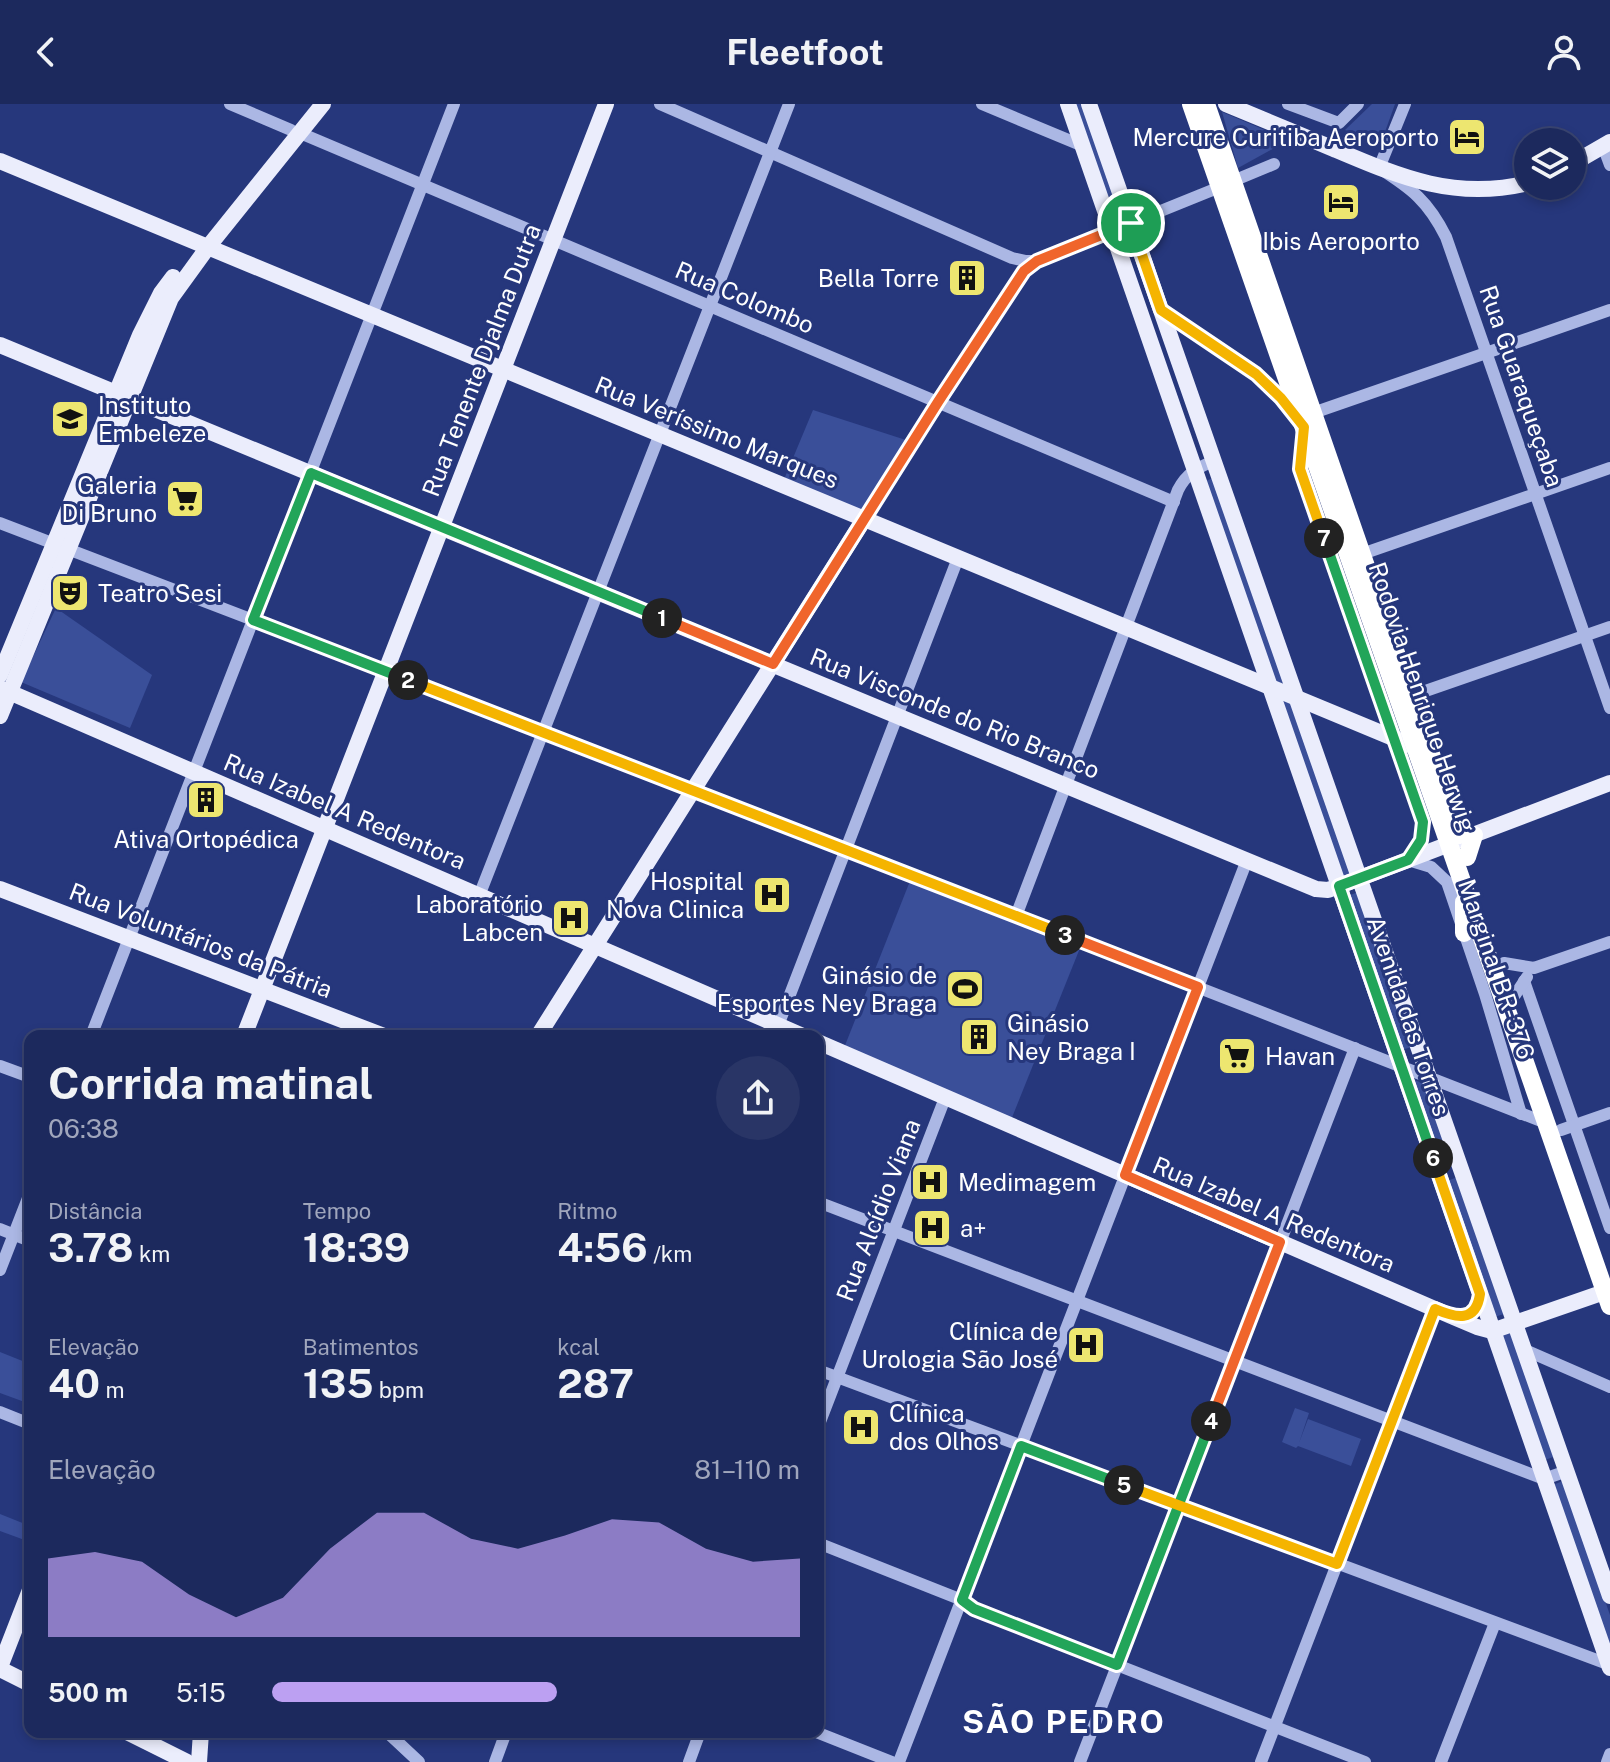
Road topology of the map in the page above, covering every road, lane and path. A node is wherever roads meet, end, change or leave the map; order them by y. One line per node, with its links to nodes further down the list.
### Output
1 (230, 104): 17 (street, Rua Colombo)
2 (311, 104): 17 (main road)
3 (323, 104): 17 (main road)
4 (454, 104): 27 (street)
5 (606, 104): 31 (main road, Rua Tenente Djalma Dutra)
6 (660, 104): 20 (street)
7 (789, 104): 20 (street)
8 (982, 104): 19 (street)
9 (1068, 104): 19 (main road, Avenida das Torres)
10 (1089, 104): 29 (main road, Avenida das Torres)
11 (1191, 104): 26 (highway, Rodovia Henrique Herwig)
12 (1206, 104): 26 (highway, Rodovia Henrique Herwig)
13 (1226, 104): 25 (main road)
14 (1288, 104): 15 (street)
15 (1358, 104)
16 (1405, 104): 25 (street)
17 (295, 132): 27 (street, Rua Colombo); 32 (main road)
18 (1607, 144): 21 (main road); 24 (street)
19 (1083, 146): 30 (main road, Avenida das Torres)
20 (770, 153): 33 (street); 36 (street)
21 (1586, 156)
22 (0, 161): 32 (main road, Rua Veríssimo Marques)
23 (1274, 164): 26 (street)
24 (1610, 165)
25 (1379, 168): 28 (main road); 41 (street, Rua Guaraqueçaba)
26 (1227, 184): 29 (street); 45 (highway, Rodovia Henrique Herwig)
27 (423, 185): 31 (street, Rua Colombo); 39 (street)
28 (1514, 185)
29 (1131, 223): 30 (street); 37 (main road, Avenida das Torres)
30 (1112, 231): 34 (street); 49 (main road, Avenida das Torres)
31 (553, 240): 36 (street, Rua Colombo); 42 (main road, Rua Tenente Djalma Dutra)
32 (204, 245): 39 (main road, Rua Veríssimo Marques); 43 (main road)
33 (1007, 256): 34 (street); 35 (street)
34 (1040, 260): 35 (street)
35 (1016, 283): 44 (street)
36 (710, 306): 44 (street, Rua Colombo); 46 (street)
37 (1161, 310): 45 (street); 47 (main road, Avenida das Torres)
38 (1610, 310): 41 (street)
39 (372, 315): 42 (main road, Rua Veríssimo Marques); 50 (street)
40 (0, 345): 43 (main road, Rua Visconde do Rio Branco)
41 (1487, 353): 45 (street); 51 (street, Rua Guaraqueçaba)
42 (503, 369): 46 (main road, Rua Veríssimo Marques); 55 (main road, Rua Tenente Djalma Dutra)
43 (124, 396): 50 (main road, Rua Visconde do Rio Branco); 56 (main road)
44 (938, 402): 52 (street, Rua Colombo); 53 (street)
45 (1309, 420): 57 (highway, Rodovia Henrique Herwig); 75 (street); 76 (highway, Rodovia Henrique Herwig)
46 (660, 434): 53 (main road, Rua Veríssimo Marques); 59 (street)
47 (1214, 461): 49 (street); 70 (main road, Avenida das Torres)
48 (1610, 468): 51 (street)
49 (1195, 469): 52 (street); 67 (main road, Avenida das Torres)
50 (311, 473): 55 (main road, Rua Visconde do Rio Branco); 60 (street)
51 (1536, 494): 57 (street); 63 (street, Rua Guaraqueçaba)
52 (1174, 502): 61 (street)
53 (864, 519): 58 (main road, Rua Veríssimo Marques); 64 (main road)
54 (0, 523): 56 (street)
55 (442, 527): 59 (main road, Rua Visconde do Rio Branco); 65 (main road, Rua Tenente Djalma Dutra)
56 (61, 547): 60 (street); 66 (main road); 68 (main road)
57 (1362, 554): 69 (highway, Rodovia Henrique Herwig)
58 (958, 558): 61 (main road, Rua Veríssimo Marques); 72 (street)
59 (598, 592): 64 (main road, Rua Visconde do Rio Branco); 74 (street)
60 (253, 620): 65 (street); 77 (street)
61 (1126, 627): 67 (main road, Rua Veríssimo Marques); 79 (street)
62 (1610, 627): 63 (street)
63 (1585, 635): 69 (street); 71 (street, Rua Guaraqueçaba)
64 (773, 664): 72 (main road, Rua Visconde do Rio Branco); 80 (main road)
65 (386, 671): 74 (street); 81 (main road, Rua Tenente Djalma Dutra)
66 (0, 675)
67 (1270, 687): 70 (main road, Rua Veríssimo Marques); 87 (main road, Avenida das Torres)
68 (5, 690): 73 (main road); 77 (main road, Rua Izabel A Redentora)
69 (1411, 696): 82 (highway, Rodovia Henrique Herwig)
70 (1297, 698): 75 (main road, Rua Veríssimo Marques); 86 (main road, Avenida das Torres)
71 (1610, 708)
72 (897, 715): 79 (main road, Rua Visconde do Rio Branco); 83 (street)
73 (0, 716)
74 (543, 732): 80 (street); 90 (street)
75 (1393, 738): 76 (main road, Rua Veríssimo Marques); 85 (street)
76 (1415, 747): 82 (highway, Rodovia Henrique Herwig)
77 (194, 772): 81 (main road, Rua Izabel A Redentora); 93 (street)
78 (1610, 783): 82 (main road, Rua Visconde do Rio Branco)
79 (1066, 785): 84 (main road, Rua Visconde do Rio Branco); 91 (street)
80 (693, 791): 83 (street); 95 (main road)
81 (325, 829): 90 (main road, Rua Izabel A Redentora); 100 (main road, Rua Tenente Djalma Dutra)
82 (1463, 844): 85 (main road, Rua Visconde do Rio Branco); 88 (highway, Rodovia Henrique Herwig); 96 (highway, Rodovia Henrique Herwig)
83 (846, 850): 91 (street); 106 (street)
84 (1247, 860): 87 (main road, Rua Visconde do Rio Branco); 98 (street)
85 (1408, 860): 86 (main road, Rua Visconde do Rio Branco); 92 (street, Marginal BR-376)
86 (1360, 878): 87 (main road, Rua Visconde do Rio Branco); 112 (main road, Avenida das Torres)
87 (1339, 886): 110 (main road, Avenida das Torres)
88 (1464, 887): 92 (highway); 116 (highway, Rodovia Henrique Herwig)
89 (0, 889): 93 (main road, Rua Voluntários da Pátria)
90 (479, 896): 95 (main road, Rua Izabel A Redentora)
91 (1016, 916): 98 (street)
92 (1464, 933): 115 (street, Marginal BR-376)
93 (129, 939): 100 (main road, Rua Voluntários da Pátria); 101 (street)
94 (1610, 942): 97 (street)
95 (595, 946): 104 (main road); 105 (main road, Rua Izabel A Redentora)
96 (1504, 963): 97 (street); 99 (highway, Rodovia Henrique Herwig)
97 (1534, 968): 99 (street)
98 (1198, 987): 108 (street); 118 (street)
99 (1519, 988): 116 (highway, Rodovia Henrique Herwig)
100 (262, 990): 102 (main road, Rua Tenente Djalma Dutra); 103 (main road, Rua Voluntários da Pátria)
101 (93, 1030)
102 (246, 1030)
103 (368, 1030)
104 (542, 1030)
105 (774, 1030)
106 (776, 1030)
107 (824, 1045): 113 (main road, Rua Izabel A Redentora)
108 (1355, 1048): 110 (street); 127 (street)
109 (0, 1066): 111 (street)
110 (1401, 1066): 112 (street); 119 (main road, Avenida das Torres)
111 (24, 1075)
112 (1429, 1077): 115 (street); 117 (main road, Avenida das Torres)
113 (945, 1098): 118 (main road, Rua Izabel A Redentora); 124 (street, Rua Alcídio Viana)
114 (1610, 1113): 116 (street)
115 (1521, 1114): 116 (street)
116 (1561, 1126): 122 (street); 129 (highway, Rodovia Henrique Herwig)
117 (1460, 1169): 119 (main road); 133 (main road, Avenida das Torres)
118 (1125, 1175): 127 (main road, Rua Izabel A Redentora); 131 (street)
119 (1439, 1176): 130 (main road, Avenida das Torres)
120 (824, 1204): 124 (street)
121 (24, 1208): 125 (street)
122 (1610, 1228)
123 (0, 1229): 125 (street)
124 (894, 1231): 131 (street); 139 (street, Rua Alcídio Viana)
125 (14, 1234): 126 (street); 128 (street)
126 (24, 1238)
127 (1280, 1242): 132 (main road, Rua Izabel A Redentora); 136 (street)
128 (0, 1270)
129 (1608, 1290): 133 (main road)
130 (1480, 1294): 132 (main road); 134 (main road, Avenida das Torres)
131 (1077, 1301): 136 (street); 146 (street)
132 (1443, 1312): 134 (main road, Rua Izabel A Redentora); 144 (street)
133 (1515, 1323): 134 (main road); 135 (main road, Avenida das Torres)
134 (1492, 1331): 148 (main road, Avenida das Torres)
135 (1525, 1350): 140 (street); 147 (main road, Avenida das Torres)
136 (1235, 1361): 144 (street); 149 (street)
137 (824, 1373): 139 (street)
138 (1610, 1377): 140 (street)
139 (837, 1378): 143 (street, Rua Alcídio Viana); 146 (street)
140 (1594, 1379): 141 (street)
141 (1610, 1387)
142 (0, 1412): 145 (street)
143 (824, 1412)
144 (1392, 1421): 148 (street); 151 (street)
145 (24, 1422)
146 (1021, 1446): 149 (street); 153 (street)
147 (1567, 1471): 148 (street); 152 (main road, Avenida das Torres)
148 (1544, 1479): 156 (main road, Avenida das Torres)
149 (1179, 1505): 151 (street); 158 (street)
150 (824, 1545): 153 (street)
151 (1337, 1564): 155 (street); 162 (street)
152 (1610, 1596)
153 (962, 1600): 158 (street); 176 (street)
154 (24, 1606): 160 (main road)
155 (1495, 1623): 157 (street); 180 (street)
156 (1600, 1640): 157 (street); 159 (main road, Avenida das Torres)
157 (1586, 1657): 159 (street)
158 (1117, 1665): 162 (street); 177 (street)
159 (1610, 1666)
160 (0, 1668): 161 (main road)
161 (24, 1681)
162 (1275, 1727): 178 (street); 179 (street)
163 (824, 1735): 175 (street)
164 (139, 1738): 170 (main road)
165 (201, 1738): 171 (main road)
166 (393, 1738): 172 (street)
167 (504, 1738): 173 (street)
168 (698, 1738): 174 (street)
169 (1610, 1754): 181 (street)
170 (187, 1762)
171 (199, 1762)
172 (419, 1762)
173 (495, 1762)
174 (689, 1762)
175 (892, 1762)
176 (899, 1762)
177 (1080, 1762)
178 (1261, 1762)
179 (1365, 1762)
180 (1441, 1762)
181 (1607, 1762)

